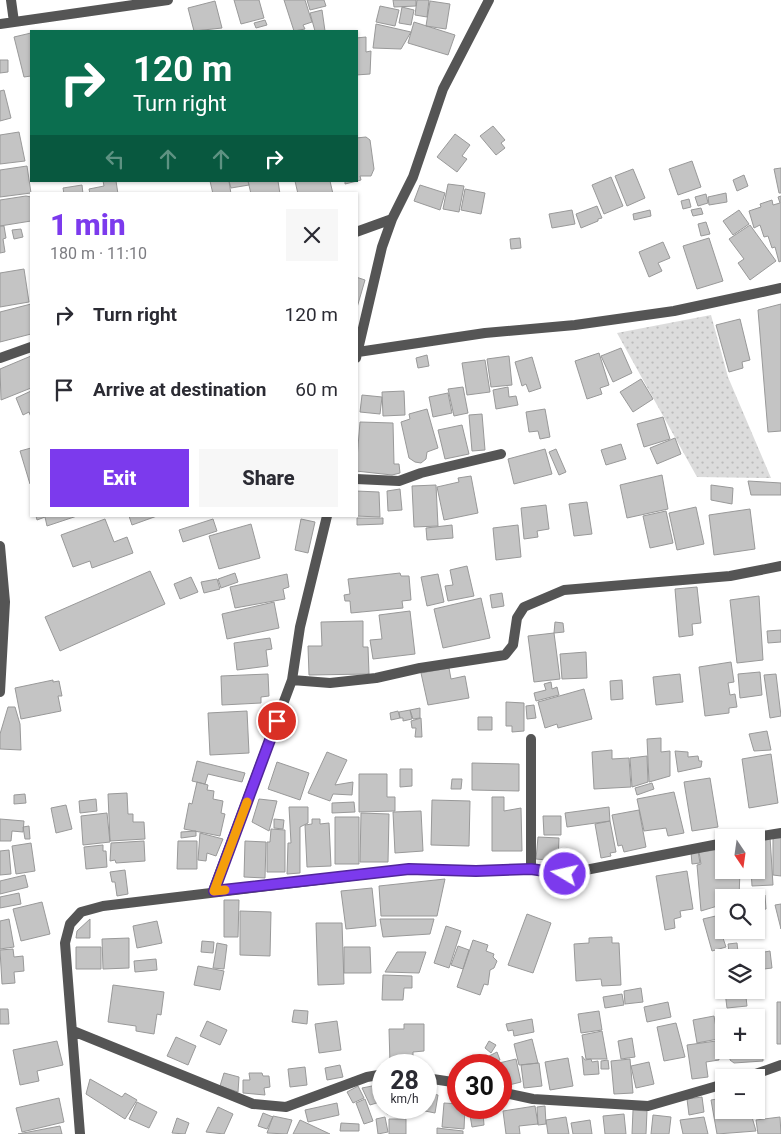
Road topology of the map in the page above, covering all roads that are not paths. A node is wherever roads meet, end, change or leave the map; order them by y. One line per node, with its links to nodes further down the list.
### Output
1 (11, 0): 4 (street)
2 (168, 0): 4 (street)
3 (489, 0): 6 (street)
4 (14, 22): 5 (street)
5 (0, 24)
6 (392, 219): 7 (street); 10 (street)
7 (358, 231)
8 (781, 288): 11 (street)
9 (30, 347): 12 (street)
10 (358, 352)
11 (358, 356)
12 (0, 358)
13 (501, 454): 14 (street)
14 (358, 479)
15 (328, 517): 18 (street)
16 (0, 546): 19 (street)
17 (781, 566): 18 (street)
18 (292, 680): 25 (street)
19 (0, 692)
20 (531, 739): 24 (street)
21 (781, 833): 22 (street)
22 (765, 836)
23 (715, 845): 24 (street)
24 (531, 869): 25 (street)
25 (214, 891): 26 (street)
26 (74, 1031): 29 (street); 32 (street)
27 (781, 1065): 28 (street)
28 (765, 1071)
29 (372, 1076)
30 (715, 1087): 31 (street)
31 (512, 1094)
32 (80, 1134)

